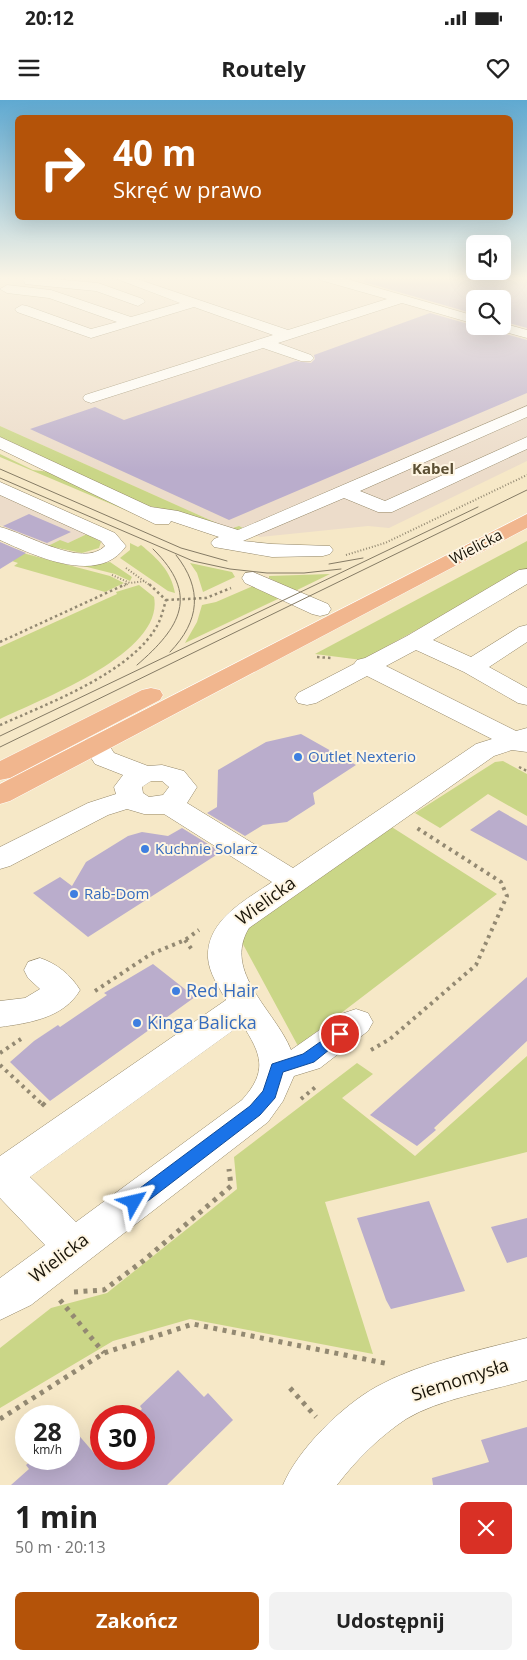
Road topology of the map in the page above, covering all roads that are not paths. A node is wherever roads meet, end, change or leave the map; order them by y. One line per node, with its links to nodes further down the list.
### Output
1 (267, 342): 2 (street)
2 (263, 343): 3 (street); 4 (street)
3 (306, 358)
4 (91, 398)
5 (527, 411): 9 (street)
6 (0, 442): 11 (street)
7 (527, 442): 9 (street)
8 (0, 488): 13 (street)
9 (345, 491): 11 (street)
10 (527, 504): 17 (main road, Wielicka)
11 (146, 513): 14 (street)
12 (527, 520): 25 (main road, Wielicka)
13 (0, 533)
14 (323, 550)
15 (253, 578): 17 (street)
16 (523, 582): 19 (street)
17 (320, 609): 26 (main road, Wielicka)
18 (527, 632): 21 (street)
19 (415, 641): 20 (street); 21 (street)
20 (365, 665): 22 (street); 24 (street, Wielicka)
21 (472, 667): 23 (street)
22 (307, 698)
23 (527, 698)
24 (523, 741): 30 (street, Wielicka)
25 (96, 745): 27 (street); 28 (main road, Wielicka)
26 (0, 772)
27 (137, 786): 29 (street); 30 (street)
28 (0, 795)
29 (0, 859)
30 (293, 881): 32 (street, Wielicka)
31 (40, 970): 33 (street)
32 (245, 1004): 35 (street, Wielicka); 36 (street)
33 (0, 1014)
34 (356, 1022): 35 (street)
35 (277, 1068): 37 (street, Wielicka)
36 (2, 1173): 37 (street)
37 (74, 1247): 38 (street, Wielicka)
38 (0, 1300)
39 (527, 1359): 40 (street, Siemomysła)
40 (307, 1485)

